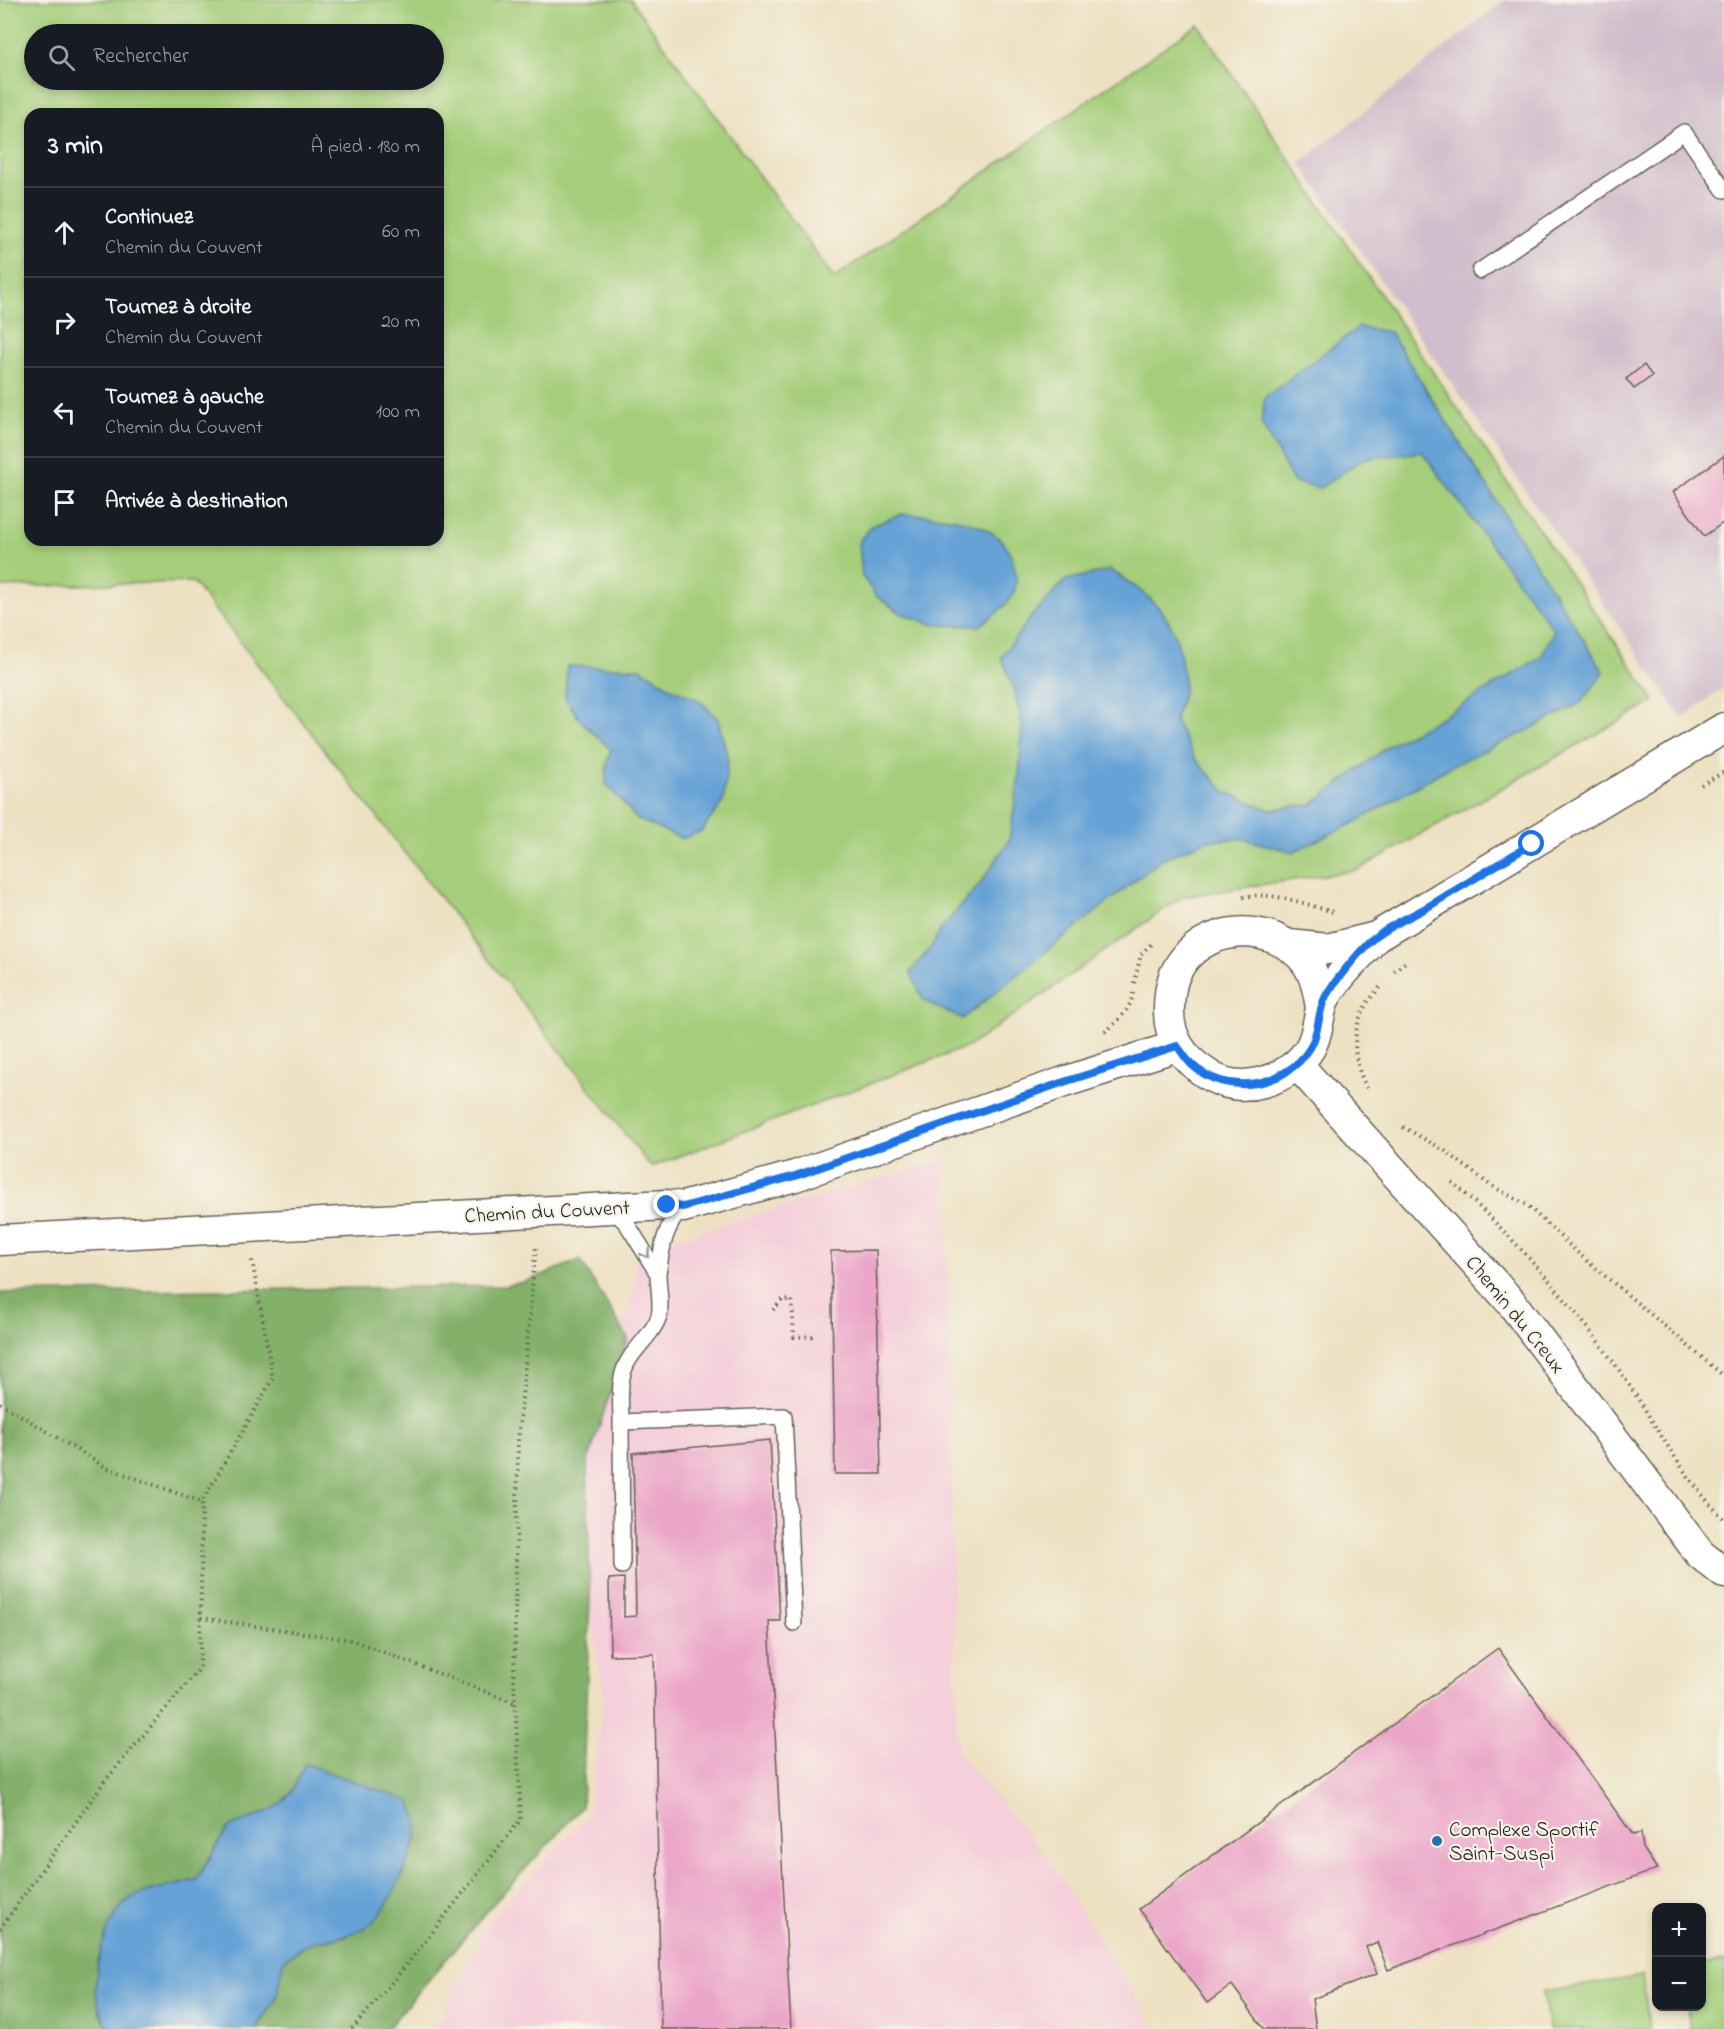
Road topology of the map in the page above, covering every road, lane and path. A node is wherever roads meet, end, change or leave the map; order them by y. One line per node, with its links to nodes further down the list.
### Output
1 (1724, 190): 2 (lane)
2 (1480, 271)
3 (1724, 728): 4 (street)
4 (1376, 937): 5 (street); 9 (street)
5 (1288, 945): 9 (street); 10 (street)
6 (1408, 960): 7 (path)
7 (1390, 975)
8 (1384, 982): 12 (path)
9 (1321, 1009): 11 (street)
10 (1177, 1046): 11 (street); 14 (street, Chemin du Couvent)
11 (1297, 1064): 27 (street, Chemin du Creux)
12 (1372, 1096)
13 (1394, 1122): 22 (path)
14 (683, 1207): 15 (street, Chemin du Couvent); 19 (lane)
15 (611, 1208): 16 (street, Chemin du Couvent); 19 (lane, one-way to 19)
16 (540, 1211): 17 (street, Chemin du Couvent); 30 (path)
17 (0, 1240)
18 (251, 1255): 25 (path)
19 (658, 1274): 24 (lane)
20 (773, 1310): 21 (path)
21 (815, 1336)
22 (1724, 1376)
23 (0, 1403): 25 (path)
24 (621, 1422): 26 (lane); 29 (lane)
25 (202, 1502): 28 (path)
26 (622, 1566)
27 (1724, 1573)
28 (201, 1618): 30 (path); 31 (path)
29 (794, 1623)
30 (515, 1703): 32 (path)
31 (0, 1929)
32 (352, 2029)

